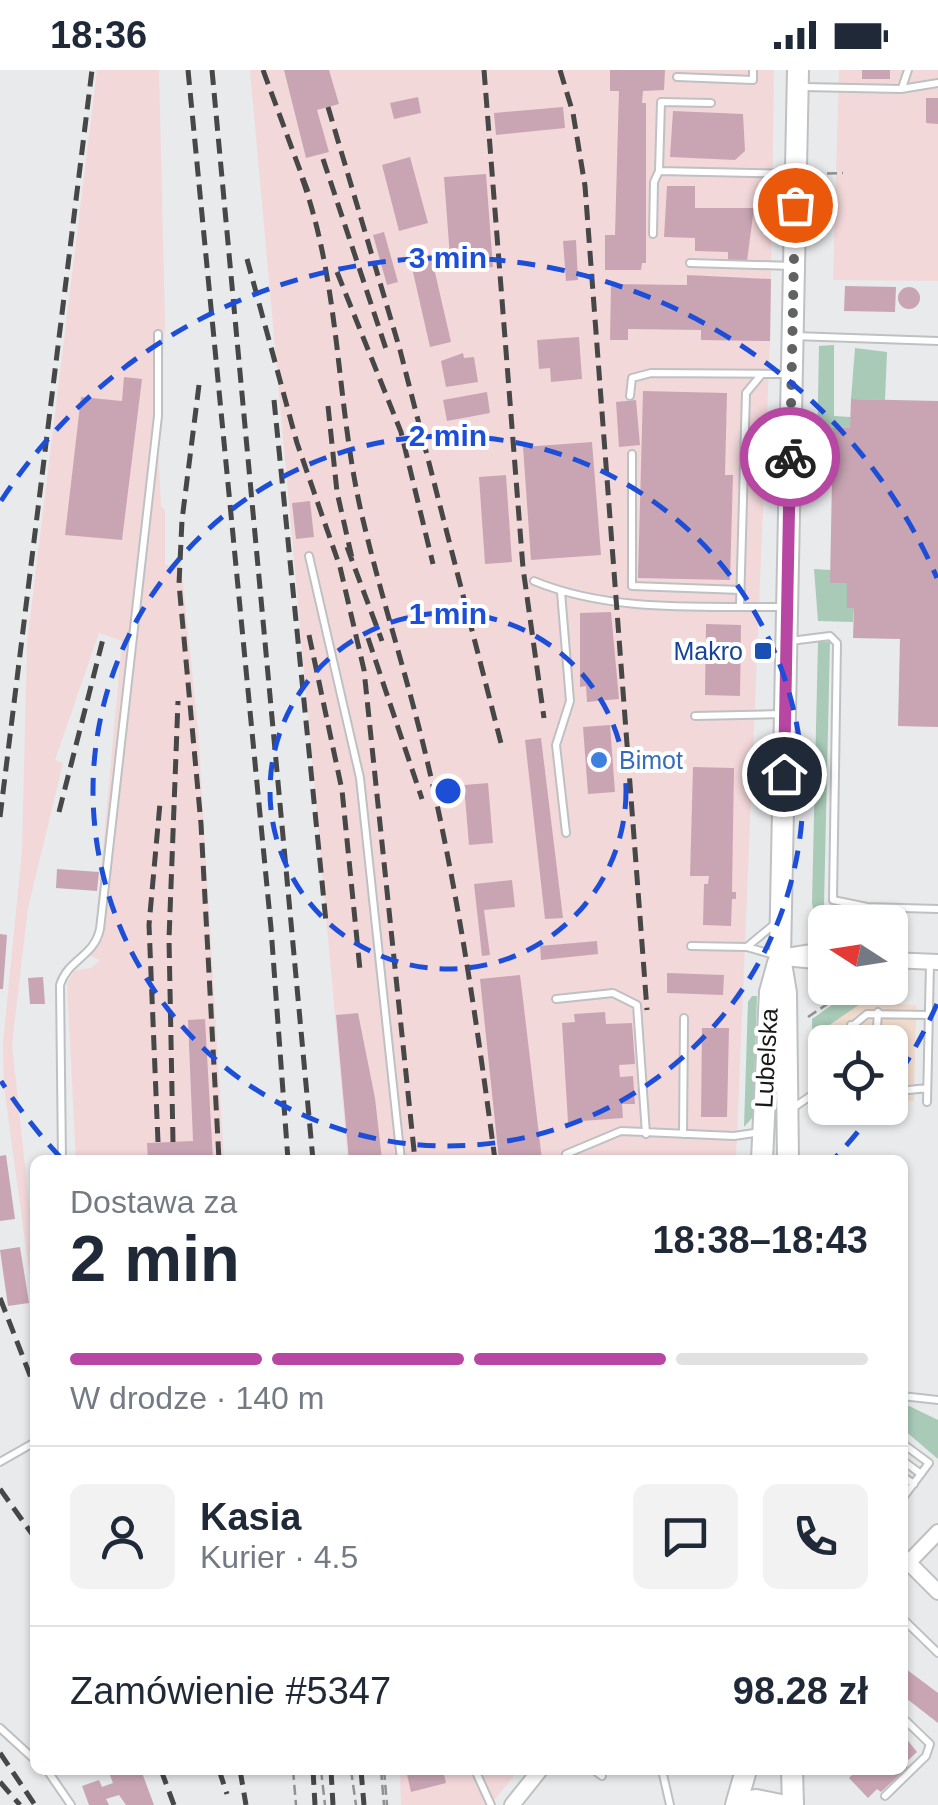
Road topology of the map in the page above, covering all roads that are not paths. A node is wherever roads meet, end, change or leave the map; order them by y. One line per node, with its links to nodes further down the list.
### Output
1 (753, 70): 3 (lane)
2 (908, 70): 6 (lane)
3 (677, 78)
4 (798, 78): 6 (lane); 9 (street, Lubelska)
5 (938, 83): 6 (lane)
6 (901, 89)
7 (711, 103): 8 (lane)
8 (659, 171): 9 (lane); 10 (lane)
9 (796, 174): 12 (street, Lubelska)
10 (653, 234)
11 (690, 263): 12 (lane)
12 (794, 266): 14 (street, Lubelska)
13 (158, 334): 56 (lane)
14 (792, 336): 15 (lane); 16 (street, Lubelska)
15 (938, 342)
16 (792, 374): 17 (lane); 25 (street, Lubelska)
17 (761, 375): 18 (lane); 22 (lane)
18 (630, 396)
19 (632, 454): 22 (lane)
20 (309, 556): 57 (lane)
21 (534, 581): 23 (lane)
22 (741, 590): 24 (lane)
23 (561, 592): 24 (lane); 29 (lane)
24 (740, 606): 25 (lane)
25 (787, 606): 26 (street, Lubelska)
26 (786, 642): 27 (street, Lubelska); 30 (lane)
27 (785, 714): 28 (lane); 31 (street, Lubelska)
28 (695, 716)
29 (566, 832)
30 (938, 909)
31 (780, 920): 33 (lane); 35 (street, Lubelska)
32 (691, 946): 33 (lane)
33 (747, 947): 35 (lane)
34 (808, 953): 35 (street)
35 (780, 957): 36 (street); 51 (street, Lubelska); 52 (street, Lubelska)
36 (808, 960)
37 (908, 961): 38 (street)
38 (934, 962): 40 (lane)
39 (556, 999): 53 (lane)
40 (928, 1005): 41 (lane); 43 (lane)
41 (938, 1006)
42 (878, 1012): 43 (lane); 45 (lane); 46 (lane)
43 (929, 1015): 47 (lane)
44 (684, 1018): 54 (lane)
45 (851, 1024)
46 (877, 1025)
47 (927, 1088): 48 (lane); 50 (lane)
48 (908, 1090)
49 (808, 1097): 51 (lane)
50 (927, 1102)
51 (788, 1110): 59 (street, Lubelska)
52 (762, 1132): 54 (lane); 58 (street, Lubelska)
53 (646, 1134): 54 (lane); 55 (lane)
54 (683, 1134)
55 (566, 1154)
56 (62, 1155)
57 (400, 1155)
58 (762, 1155)
59 (788, 1155)
60 (908, 1397): 61 (lane)
61 (938, 1400)
62 (30, 1445): 64 (lane)
63 (908, 1447): 66 (lane)
64 (0, 1462)
65 (908, 1464): 66 (lane)
66 (922, 1474): 68 (lane)
67 (908, 1480): 68 (lane)
68 (914, 1484): 69 (lane)
69 (908, 1491)
70 (938, 1532): 71 (street)
71 (908, 1557)
72 (908, 1561): 73 (street)
73 (938, 1592)
74 (908, 1624): 75 (lane)
75 (938, 1653)
76 (908, 1723): 79 (lane)
77 (0, 1728): 78 (lane)
78 (30, 1755)
79 (908, 1774)
80 (50, 1775): 88 (lane)
81 (476, 1775): 89 (lane)
82 (536, 1775): 90 (street)
83 (663, 1775): 91 (lane)
84 (745, 1775): 92 (street)
85 (792, 1775): 94 (street)
86 (907, 1775): 87 (lane)
87 (885, 1796)
88 (71, 1805)
89 (491, 1805)
90 (512, 1805)
91 (670, 1805)
92 (736, 1805): 93 (street)
93 (780, 1805)
94 (793, 1805)

